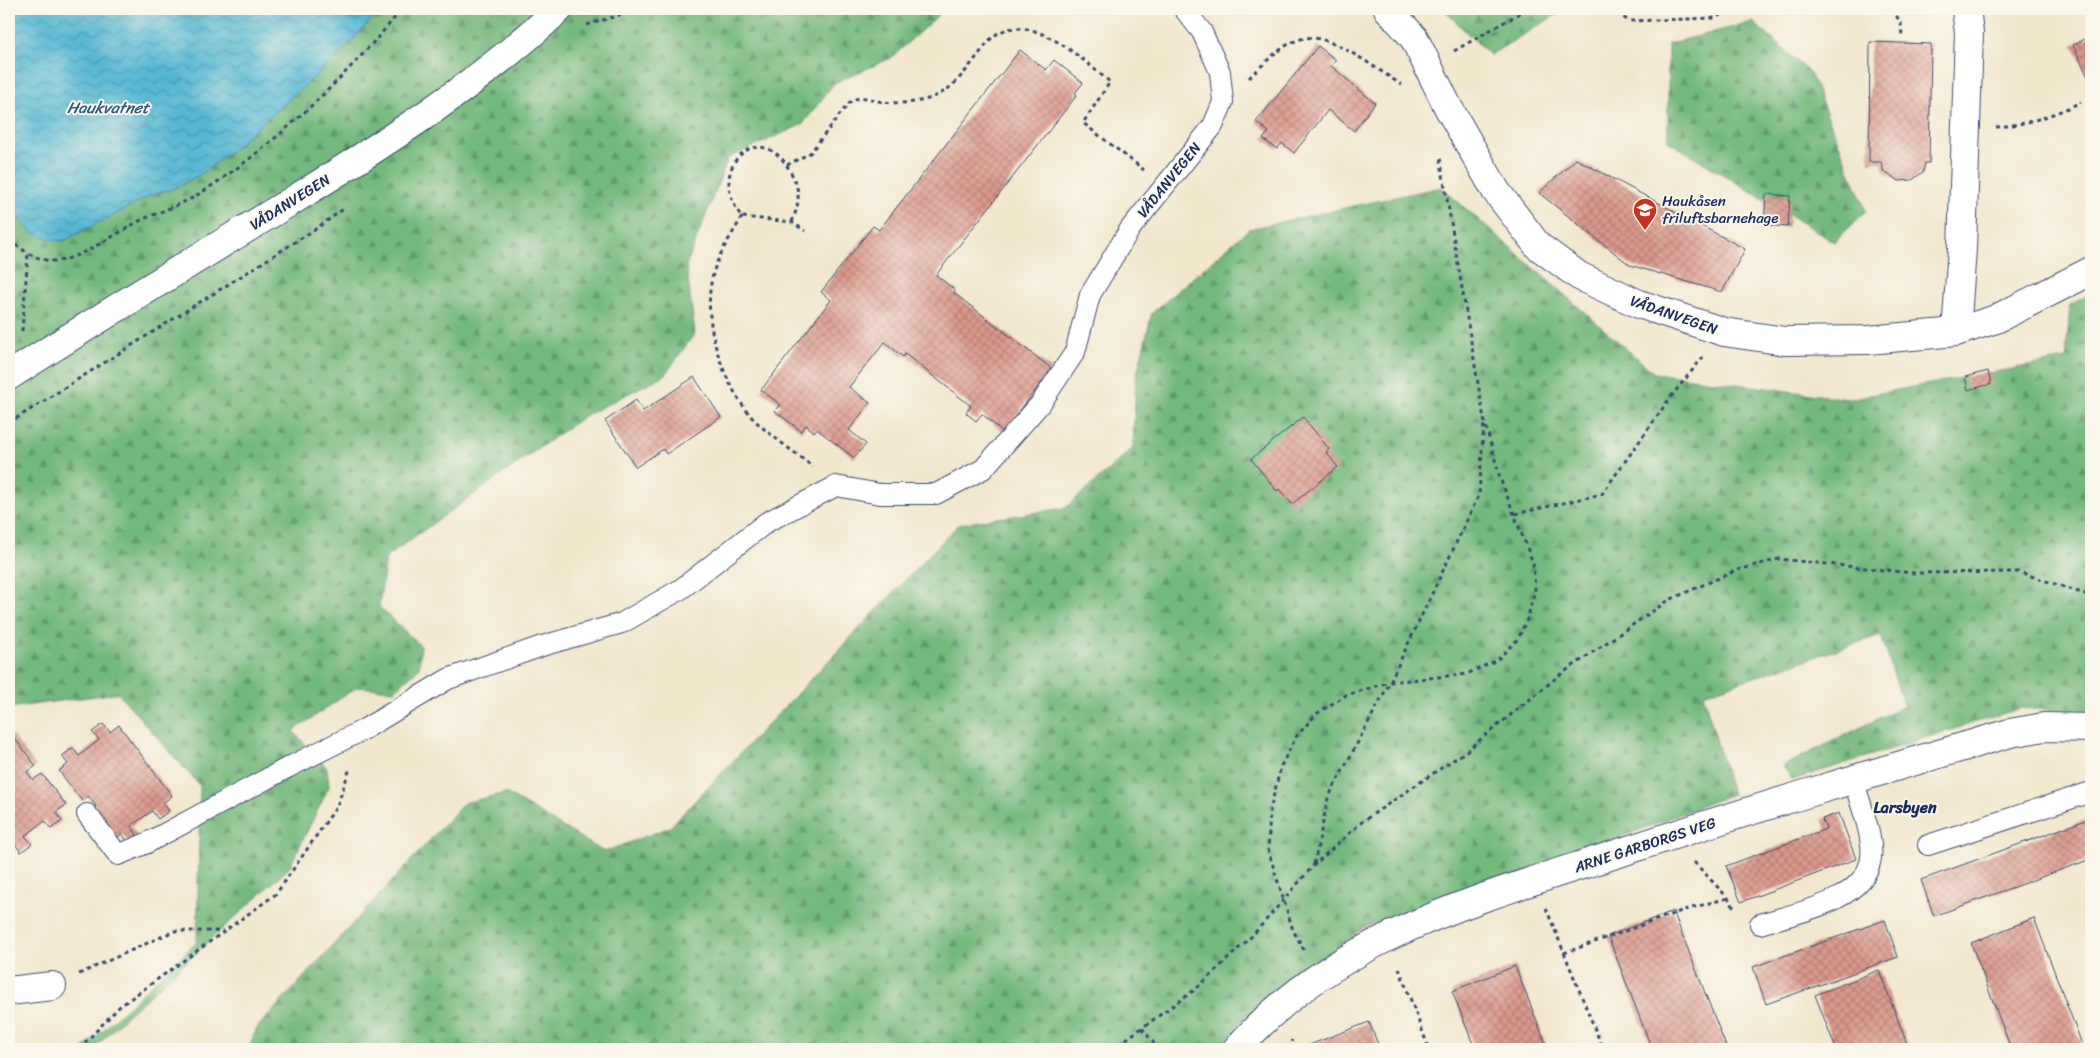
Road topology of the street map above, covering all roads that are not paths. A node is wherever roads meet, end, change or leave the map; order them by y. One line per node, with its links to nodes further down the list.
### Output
1 (558, 9): 7 (street, VÅDANVEGEN)
2 (1184, 9): 11 (lane, VÅDANVEGEN)
3 (1388, 9): 6 (street, VÅDANVEGEN)
4 (1966, 9): 6 (street)
5 (2091, 271): 6 (street, VÅDANVEGEN)
6 (1956, 332)
7 (9, 376)
8 (2091, 728): 9 (street, ARNE GARBORGS VEG)
9 (1853, 779): 13 (lane); 16 (street, ARNE GARBORGS VEG)
10 (2091, 792): 12 (lane)
11 (86, 814)
12 (1928, 845)
13 (1760, 924)
14 (52, 986): 15 (street)
15 (9, 992)
16 (1237, 1049)

